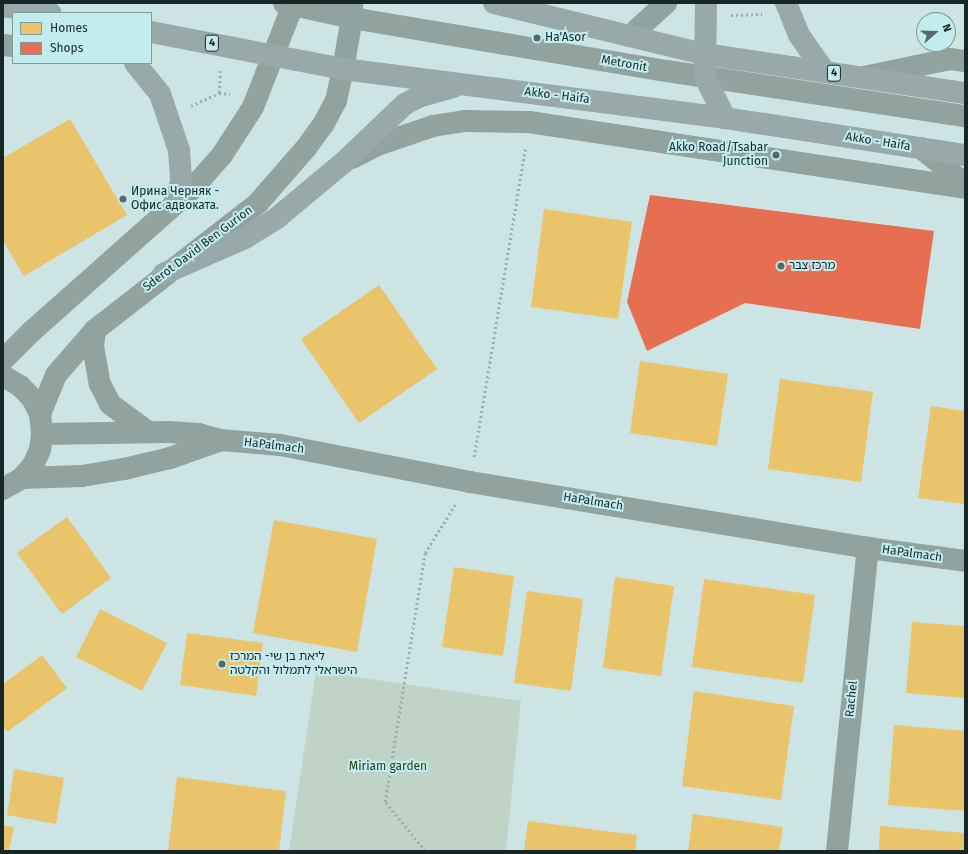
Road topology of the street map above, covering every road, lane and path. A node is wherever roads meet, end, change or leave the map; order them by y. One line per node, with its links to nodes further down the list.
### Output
1 (494, 3): 10 (highway, 4)
2 (666, 3): 10 (main road)
3 (291, 4): 7 (street, Metronit); 13 (street)
4 (3, 6): 8 (highway)
5 (787, 8): 6 (path); 17 (highway)
6 (706, 10): 12 (highway)
7 (352, 11): 16 (main road, Sderot David Ben Gurion); 18 (street, Metronit)
8 (43, 12)
9 (152, 32): 11 (highway, Akko - Haifa / 4)
10 (630, 36): 12 (highway, 4)
11 (221, 45): 13 (highway, Akko - Haifa / 4); 23 (path)
12 (704, 54): 17 (highway, 4); 18 (highway)
13 (274, 55): 16 (highway, Akko - Haifa / 4); 30 (street)
14 (965, 61): 19 (street)
15 (132, 64): 23 (highway)
16 (342, 69): 20 (highway, Akko - Haifa / 4); 31 (street, Sderot David Ben Gurion)
17 (825, 72): 19 (highway, 4)
18 (705, 77): 22 (street, Metronit); 24 (highway)
19 (860, 78): 21 (highway, 4)
20 (464, 84): 24 (highway, Akko - Haifa / 4); 27 (highway)
21 (965, 93)
22 (965, 116)
23 (169, 117): 30 (highway)
24 (725, 118): 25 (highway, Akko - Haifa / 4)
25 (922, 148): 26 (highway, Akko - Haifa / 4); 28 (street)
26 (965, 155)
27 (344, 162): 29 (street); 31 (highway)
28 (965, 184)
29 (965, 188)
30 (174, 205): 33 (street)
31 (163, 274): 32 (street, Sderot David Ben Gurion)
32 (95, 330): 35 (street, Sderot David Ben Gurion); 36 (street)
33 (3, 360)
34 (3, 376): 35 (street)
35 (41, 424): 36 (street, HaPalmach); 38 (street, Sderot David Ben Gurion)
36 (147, 431): 37 (street, HaPalmach)
37 (221, 440): 38 (street, HaPalmach); 39 (street, HaPalmach)
38 (9, 486)
39 (868, 548): 40 (street, HaPalmach); 41 (street, Rachel)
40 (965, 561)
41 (837, 851)

